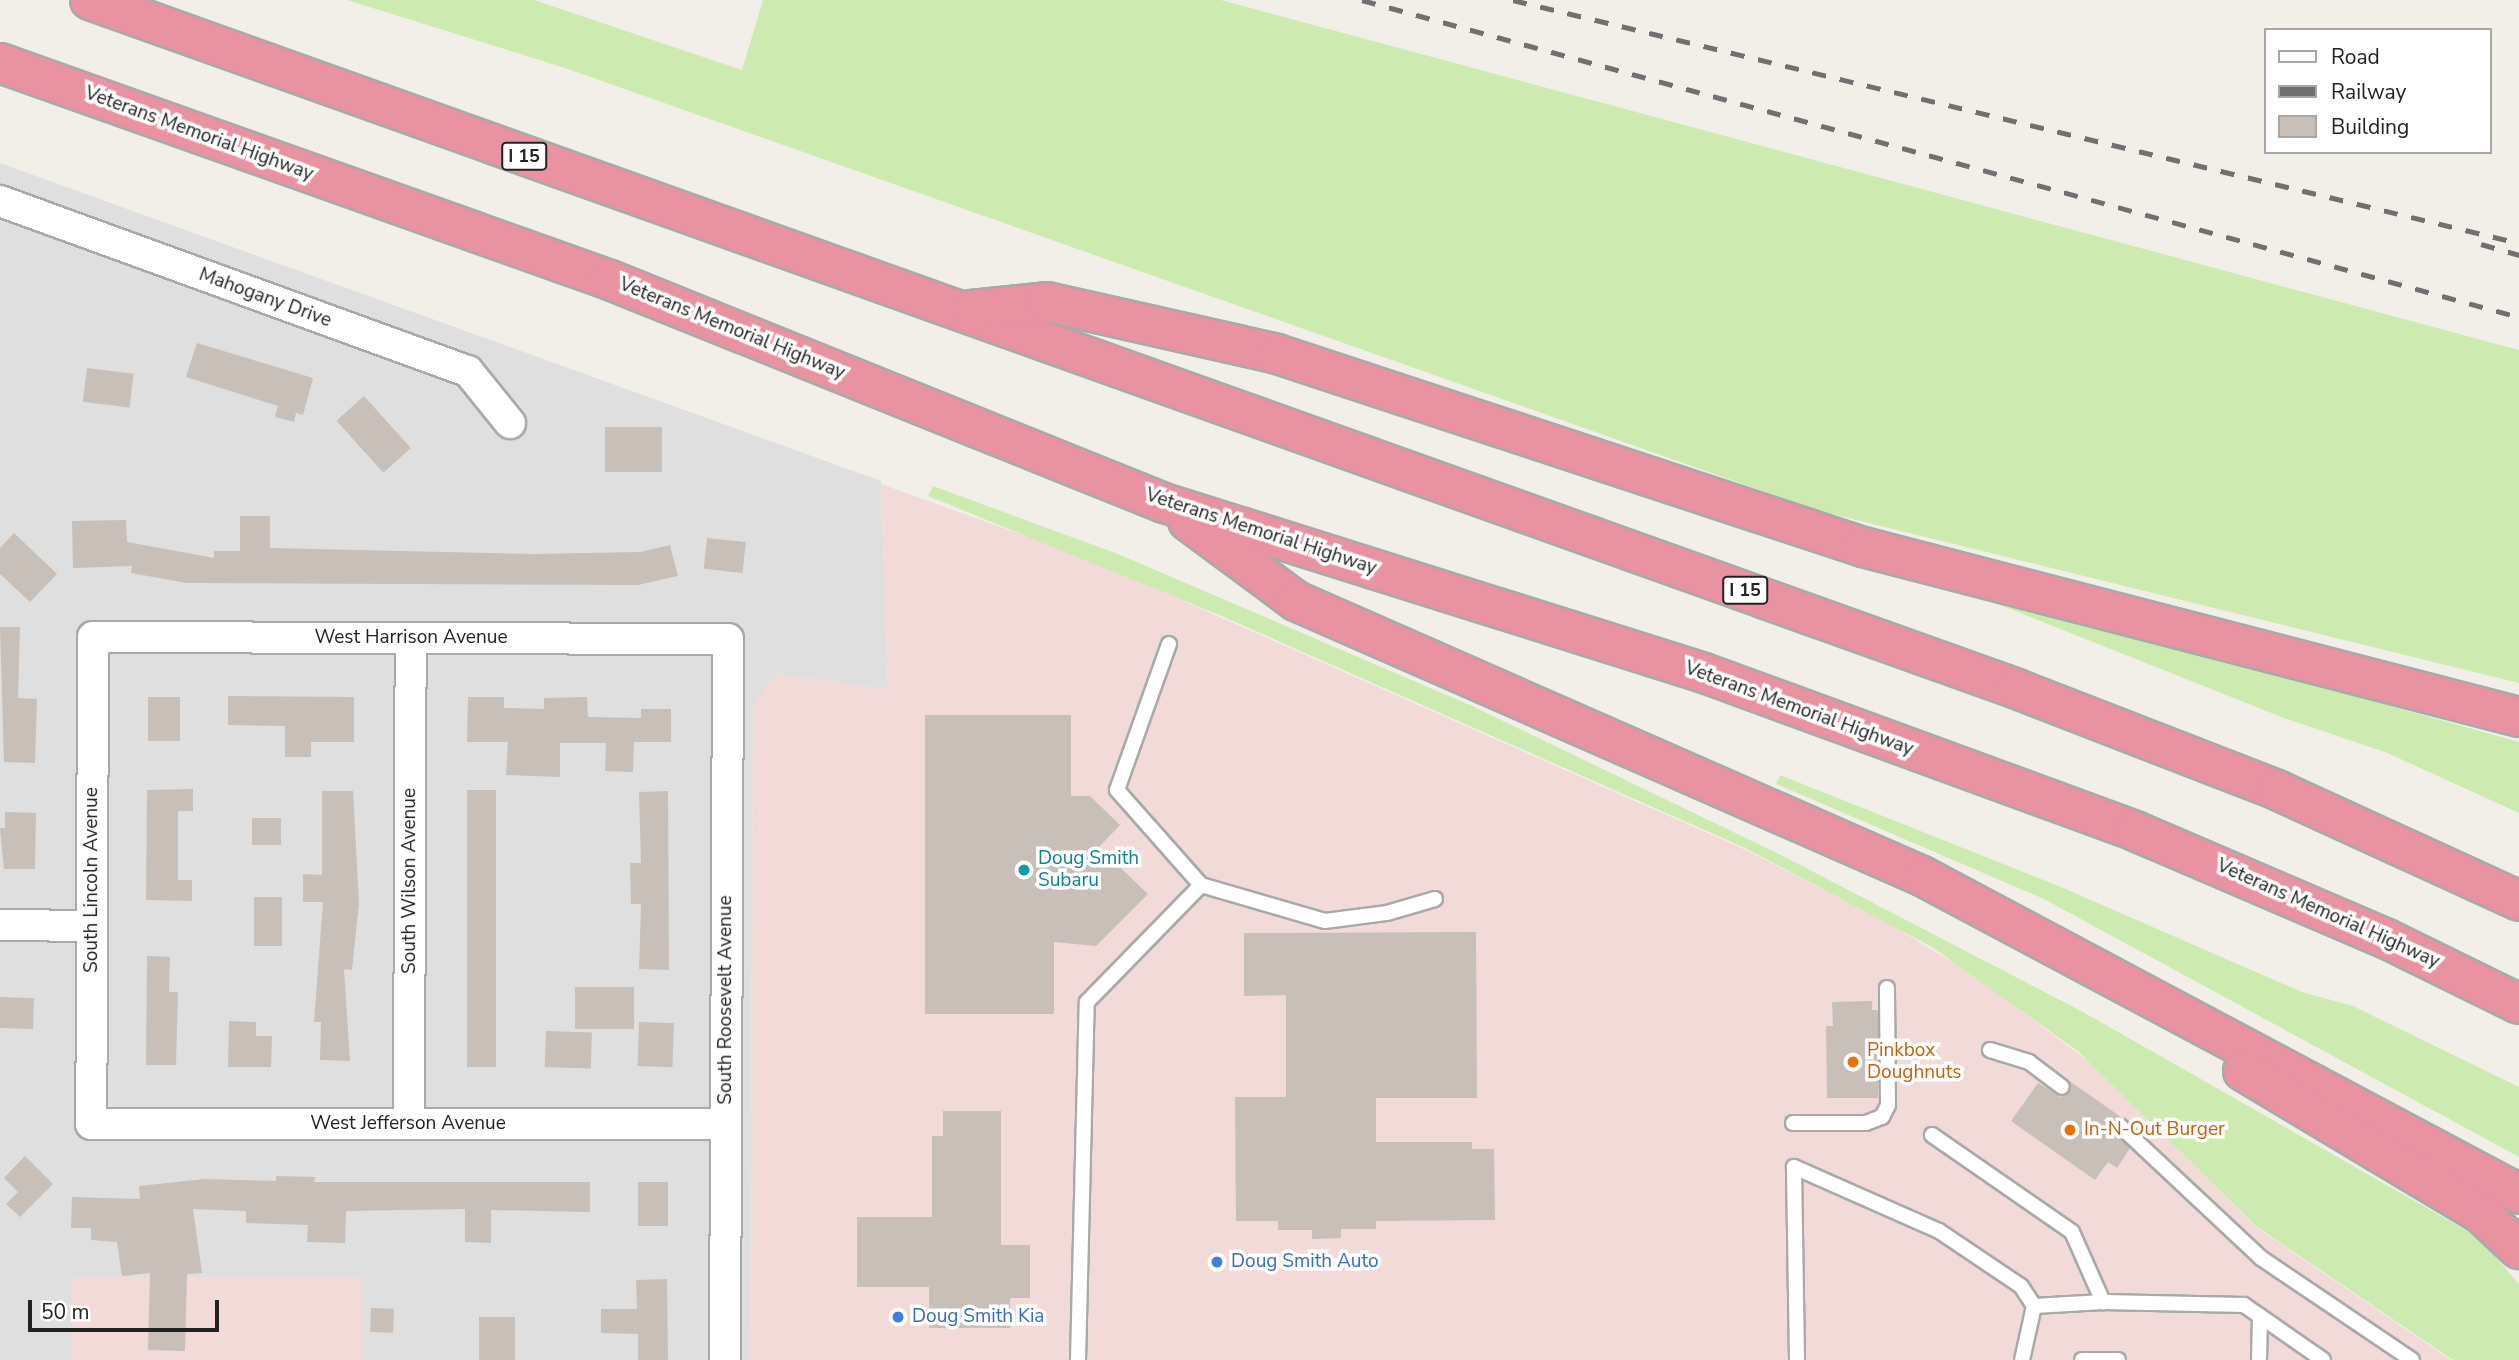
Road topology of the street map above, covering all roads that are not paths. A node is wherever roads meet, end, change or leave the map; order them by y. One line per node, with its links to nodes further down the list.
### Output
1 (90, 0): 4 (highway, I 15)
2 (0, 63): 6 (highway, Veterans Memorial Highway)
3 (0, 201): 5 (street, Mahogany Drive)
4 (958, 311): 11 (highway); 14 (highway, I 15)
5 (510, 423)
6 (1164, 503): 17 (highway); 19 (highway, Veterans Memorial Highway)
7 (93, 637): 8 (street, West Harrison Avenue); 16 (street, South Lincoln Avenue)
8 (411, 638): 9 (street, West Harrison Avenue); 24 (street, South Wilson Avenue)
9 (728, 639): 25 (street, South Roosevelt Avenue)
10 (1169, 644): 12 (lane)
11 (2519, 717)
12 (1200, 885): 13 (lane); 34 (lane)
13 (1435, 899)
14 (2519, 901)
15 (0, 925): 16 (street)
16 (92, 926): 23 (street, South Lincoln Avenue)
17 (2092, 966): 28 (highway); 29 (highway)
18 (1887, 988): 22 (lane)
19 (2519, 1004)
20 (1990, 1050): 21 (lane)
21 (2062, 1087)
22 (1793, 1123)
23 (91, 1124): 24 (street, West Jefferson Avenue)
24 (409, 1124): 25 (street, West Jefferson Avenue)
25 (726, 1124): 33 (street, South Roosevelt Avenue)
26 (2120, 1126): 41 (lane)
27 (1932, 1135): 30 (lane)
28 (2519, 1194)
29 (2519, 1249)
30 (2103, 1302): 31 (lane); 32 (lane)
31 (2034, 1306): 35 (lane); 36 (lane)
32 (2260, 1316): 39 (lane); 40 (lane)
33 (725, 1360)
34 (1078, 1360)
35 (1797, 1360)
36 (2022, 1360)
37 (2082, 1360): 38 (lane)
38 (2119, 1360)
39 (2259, 1360)
40 (2323, 1360)
41 (2412, 1360)

